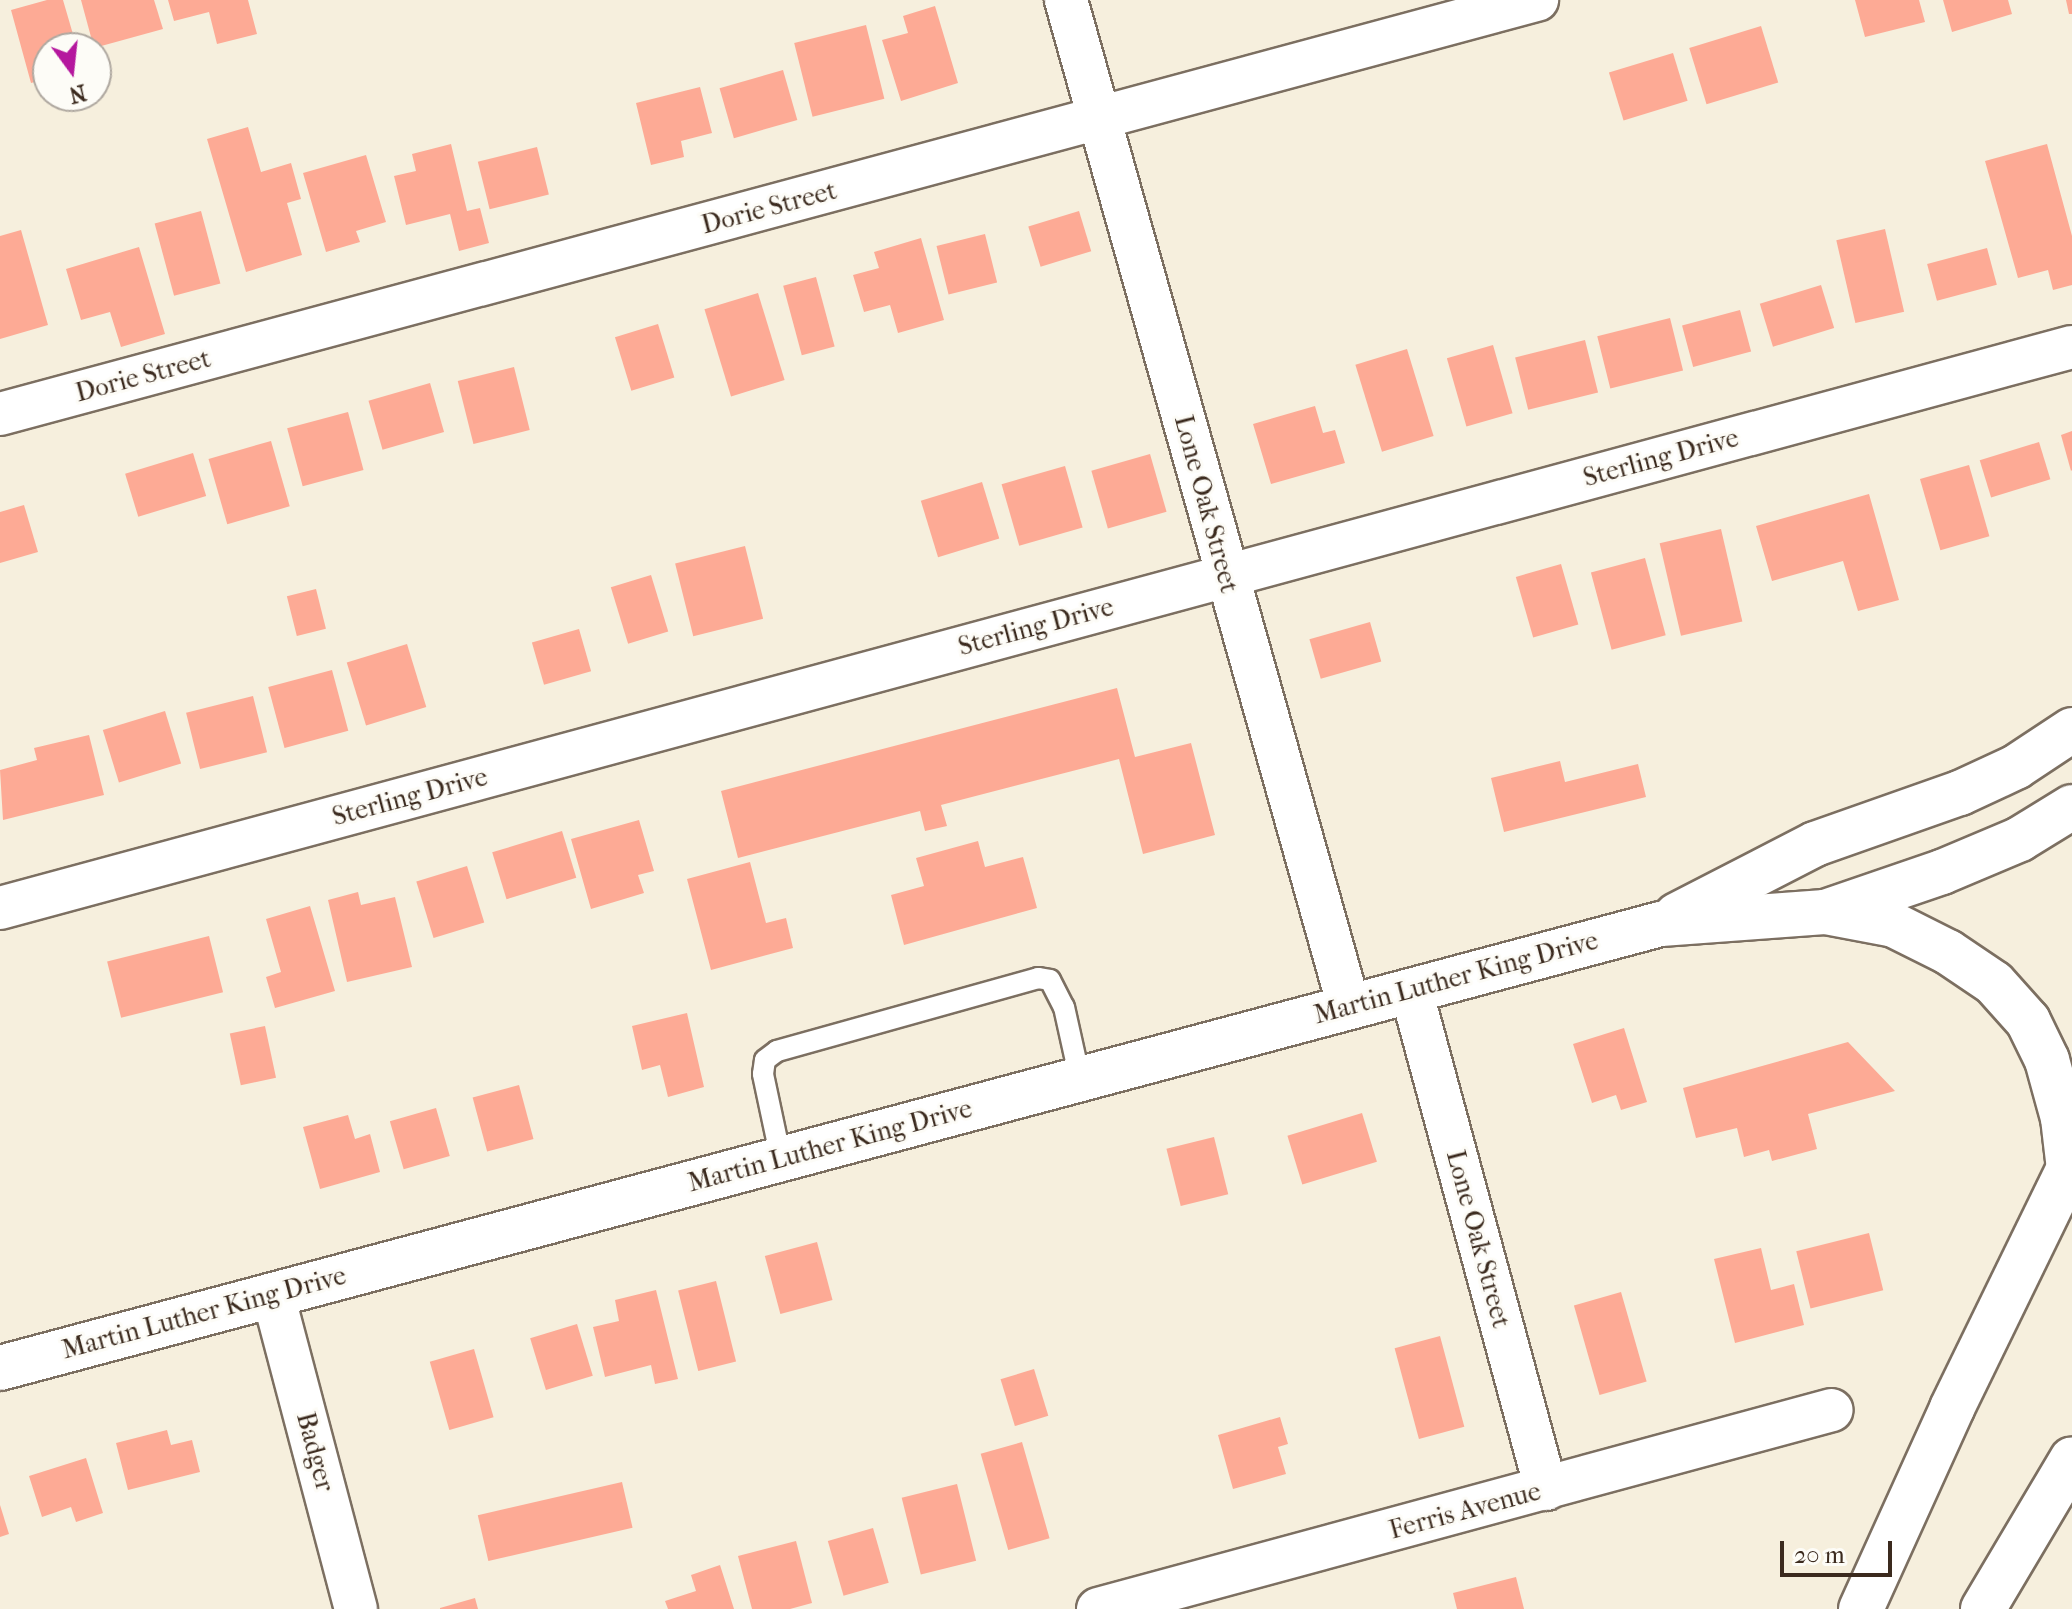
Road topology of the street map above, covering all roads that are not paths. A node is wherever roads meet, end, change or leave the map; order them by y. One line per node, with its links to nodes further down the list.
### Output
1 (1066, 0): 3 (street, Lone Oak Street)
2 (1537, 0): 3 (street, Dorie Street)
3 (1099, 119): 5 (street, Dorie Street); 6 (street, Lone Oak Street)
4 (2072, 347): 6 (street, Sterling Drive)
5 (0, 414)
6 (1225, 576): 9 (street, Sterling Drive); 13 (street, Lone Oak Street)
7 (2072, 730): 11 (main road, Martin Luther King Drive)
8 (2072, 807): 10 (main road, Martin Luther King Drive)
9 (0, 908)
10 (1825, 912): 11 (main road, Martin Luther King Drive); 16 (main road)
11 (1661, 924): 12 (main road, Martin Luther King Drive)
12 (1411, 990): 13 (main road, Martin Luther King Drive); 21 (street, Lone Oak Street)
13 (1349, 1007): 14 (main road, Martin Luther King Drive)
14 (1080, 1079): 15 (main road, Martin Luther King Drive); 15 (lane)
15 (781, 1159): 17 (main road, Martin Luther King Drive)
16 (2070, 1166): 24 (main road)
17 (273, 1295): 18 (main road, Martin Luther King Drive); 22 (street, Badger)
18 (0, 1368)
19 (1832, 1410): 21 (street, Ferris Avenue)
20 (2072, 1459): 25 (main road)
21 (1546, 1489): 23 (street, Ferris Avenue)
22 (356, 1609)
23 (1098, 1609)
24 (1861, 1609)
25 (1983, 1609)

